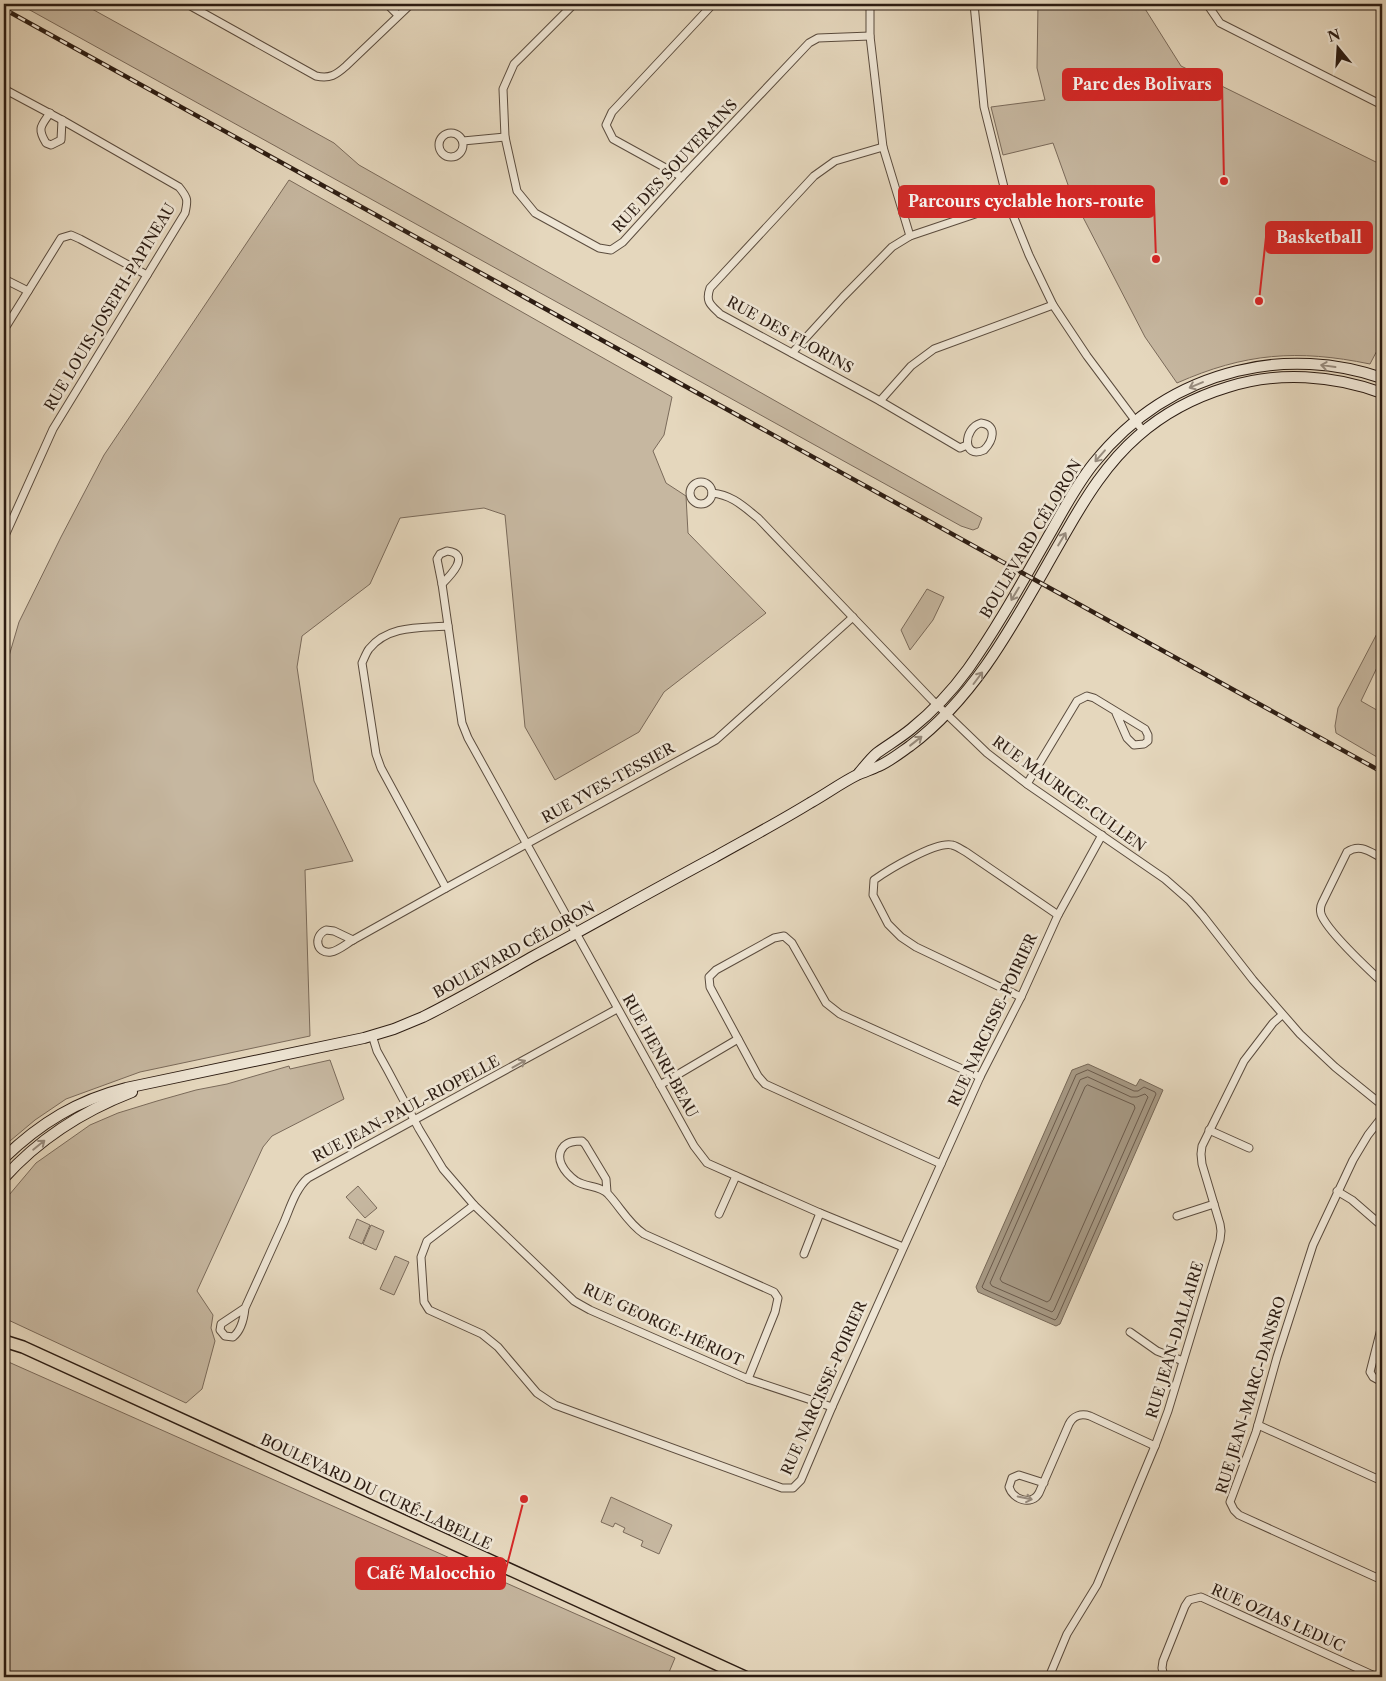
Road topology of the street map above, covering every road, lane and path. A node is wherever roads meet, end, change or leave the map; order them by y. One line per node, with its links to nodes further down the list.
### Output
1 (187, 4): 9 (street)
2 (387, 4): 9 (street)
3 (411, 4): 9 (street)
4 (574, 4): 15 (street, RUE DES SOUVERAINS)
5 (713, 4): 18 (street)
6 (870, 4): 10 (street)
7 (974, 4): 19 (street)
8 (1207, 4): 12 (street)
9 (398, 15)
10 (870, 36): 17 (street); 18 (street, RUE DES SOUVERAINS)
11 (4, 89): 13 (street, RUE LOUIS-JOSEPH-PAPINEAU)
12 (1382, 105)
13 (50, 113): 14 (street, RUE LOUIS-JOSEPH-PAPINEAU); 14 (street)
14 (62, 120): 21 (street, RUE LOUIS-JOSEPH-PAPINEAU)
15 (505, 137): 16 (street); 18 (street, RUE DES SOUVERAINS)
16 (463, 141)
17 (883, 147): 20 (street); 26 (street, RUE DES FLORINS)
18 (682, 177)
19 (1008, 203): 20 (street); 24 (street)
20 (910, 236): 26 (street)
21 (147, 275): 23 (street); 34 (street, RUE LOUIS-JOSEPH-PAPINEAU)
22 (4, 278): 23 (street)
23 (28, 291): 25 (street)
24 (1053, 305): 29 (street); 30 (street)
25 (4, 330)
26 (792, 353): 29 (street, RUE DES FLORINS)
27 (1382, 378): 30 (street, BOULEVARD CÉLORON, one-way to 30)
28 (1382, 393): 31 (street, BOULEVARD CÉLORON)
29 (880, 401): 32 (street, RUE DES FLORINS)
30 (1135, 422): 31 (street); 38 (street, BOULEVARD CÉLORON, one-way to 38)
31 (1143, 431): 40 (street, BOULEVARD CÉLORON, one-way to 31)
32 (967, 445): 32 (street, RUE DES FLORINS)
33 (712, 493): 36 (street, RUE MAURICE-CULLEN)
34 (4, 538)
35 (442, 584): 37 (street, RUE HENRI-BEAU)
36 (853, 617): 38 (street, RUE MAURICE-CULLEN); 44 (street, RUE YVES-TESSIER)
37 (448, 626): 44 (street, RUE HENRI-BEAU); 46 (street)
38 (936, 705): 40 (street, RUE MAURICE-CULLEN); 41 (street, BOULEVARD CÉLORON)
39 (1116, 713): 39 (street); 42 (street)
40 (946, 715): 41 (street, BOULEVARD CÉLORON, one-way to 40); 42 (street, RUE MAURICE-CULLEN)
41 (857, 775): 48 (street, BOULEVARD CÉLORON)
42 (1027, 784): 43 (street, RUE MAURICE-CULLEN)
43 (1102, 836): 47 (street, RUE NARCISSE-POIRIER); 53 (street, RUE MAURICE-CULLEN)
44 (527, 844): 46 (street, RUE YVES-TESSIER); 48 (street, RUE HENRI-BEAU)
45 (1382, 858): 50 (street)
46 (446, 888): 49 (street, RUE YVES-TESSIER)
47 (1058, 916): 51 (street, RUE NARCISSE-POIRIER); 51 (street)
48 (576, 933): 52 (street, RUE HENRI-BEAU); 54 (street, BOULEVARD CÉLORON)
49 (353, 940): 49 (street, RUE YVES-TESSIER)
50 (1382, 982)
51 (1021, 997): 56 (street, RUE NARCISSE-POIRIER)
52 (617, 1009): 58 (street, RUE HENRI-BEAU); 61 (street, RUE JEAN-PAUL-RIOPELLE, one-way to 52)
53 (1282, 1014): 59 (street, RUE MAURICE-CULLEN); 62 (street, RUE JEAN-DALLAIRE)
54 (372, 1036): 57 (street, BOULEVARD CÉLORON); 61 (street, RUE GEORGE-HÉRIOT)
55 (738, 1039): 56 (street); 58 (street); 65 (street)
56 (980, 1077): 65 (street, RUE NARCISSE-POIRIER)
57 (159, 1082): 64 (street, BOULEVARD CÉLORON); 67 (street, BOULEVARD CÉLORON, one-way to 57)
58 (660, 1085): 66 (street, RUE HENRI-BEAU)
59 (1382, 1105)
60 (1382, 1117): 68 (street, RUE JEAN-MARC-DANSRO)
61 (414, 1120): 71 (street, RUE GEORGE-HÉRIOT); 78 (street, RUE JEAN-PAUL-RIOPELLE)
62 (1209, 1130): 63 (street); 70 (street, RUE JEAN-DALLAIRE)
63 (1249, 1148)
64 (4, 1158)
65 (941, 1164): 76 (street, RUE NARCISSE-POIRIER)
66 (736, 1176): 72 (street, RUE HENRI-BEAU); 73 (street)
67 (4, 1178)
68 (1337, 1191): 75 (street); 89 (street, RUE JEAN-MARC-DANSRO)
69 (607, 1192): 69 (street); 86 (street)
70 (1214, 1204): 74 (street); 85 (street, RUE JEAN-DALLAIRE)
71 (474, 1205): 86 (street, RUE GEORGE-HÉRIOT); 88 (street, RUE NARCISSE-POIRIER)
72 (820, 1213): 76 (street, RUE HENRI-BEAU); 77 (street)
73 (719, 1214)
74 (1177, 1216)
75 (1382, 1226)
76 (903, 1247): 88 (street, RUE NARCISSE-POIRIER)
77 (804, 1254)
78 (245, 1308)
79 (1382, 1325): 83 (street)
80 (1130, 1332): 85 (street)
81 (4, 1336): 84 (main road, BOULEVARD DU CURÉ-LABELLE)
82 (4, 1341): 84 (main road, BOULEVARD DU CURÉ-LABELLE)
83 (1380, 1344): 87 (street)
84 (23, 1347): 94 (main road, BOULEVARD DU CURÉ-LABELLE)
85 (1183, 1361): 90 (street, RUE JEAN-DALLAIRE)
86 (748, 1379): 88 (street, RUE GEORGE-HÉRIOT)
87 (1382, 1382)
88 (832, 1407)
89 (1258, 1425): 91 (street); 93 (street, RUE JEAN-MARC-DANSRO)
90 (1155, 1446): 92 (street); 95 (street, RUE JEAN-DALLAIRE)
91 (1382, 1481)
92 (1044, 1483): 92 (street, one-way to 92)
93 (1382, 1580)
94 (745, 1677)
95 (1049, 1677)
96 (1164, 1677): 97 (street, RUE OZIAS LEDUC)
97 (1377, 1677)

